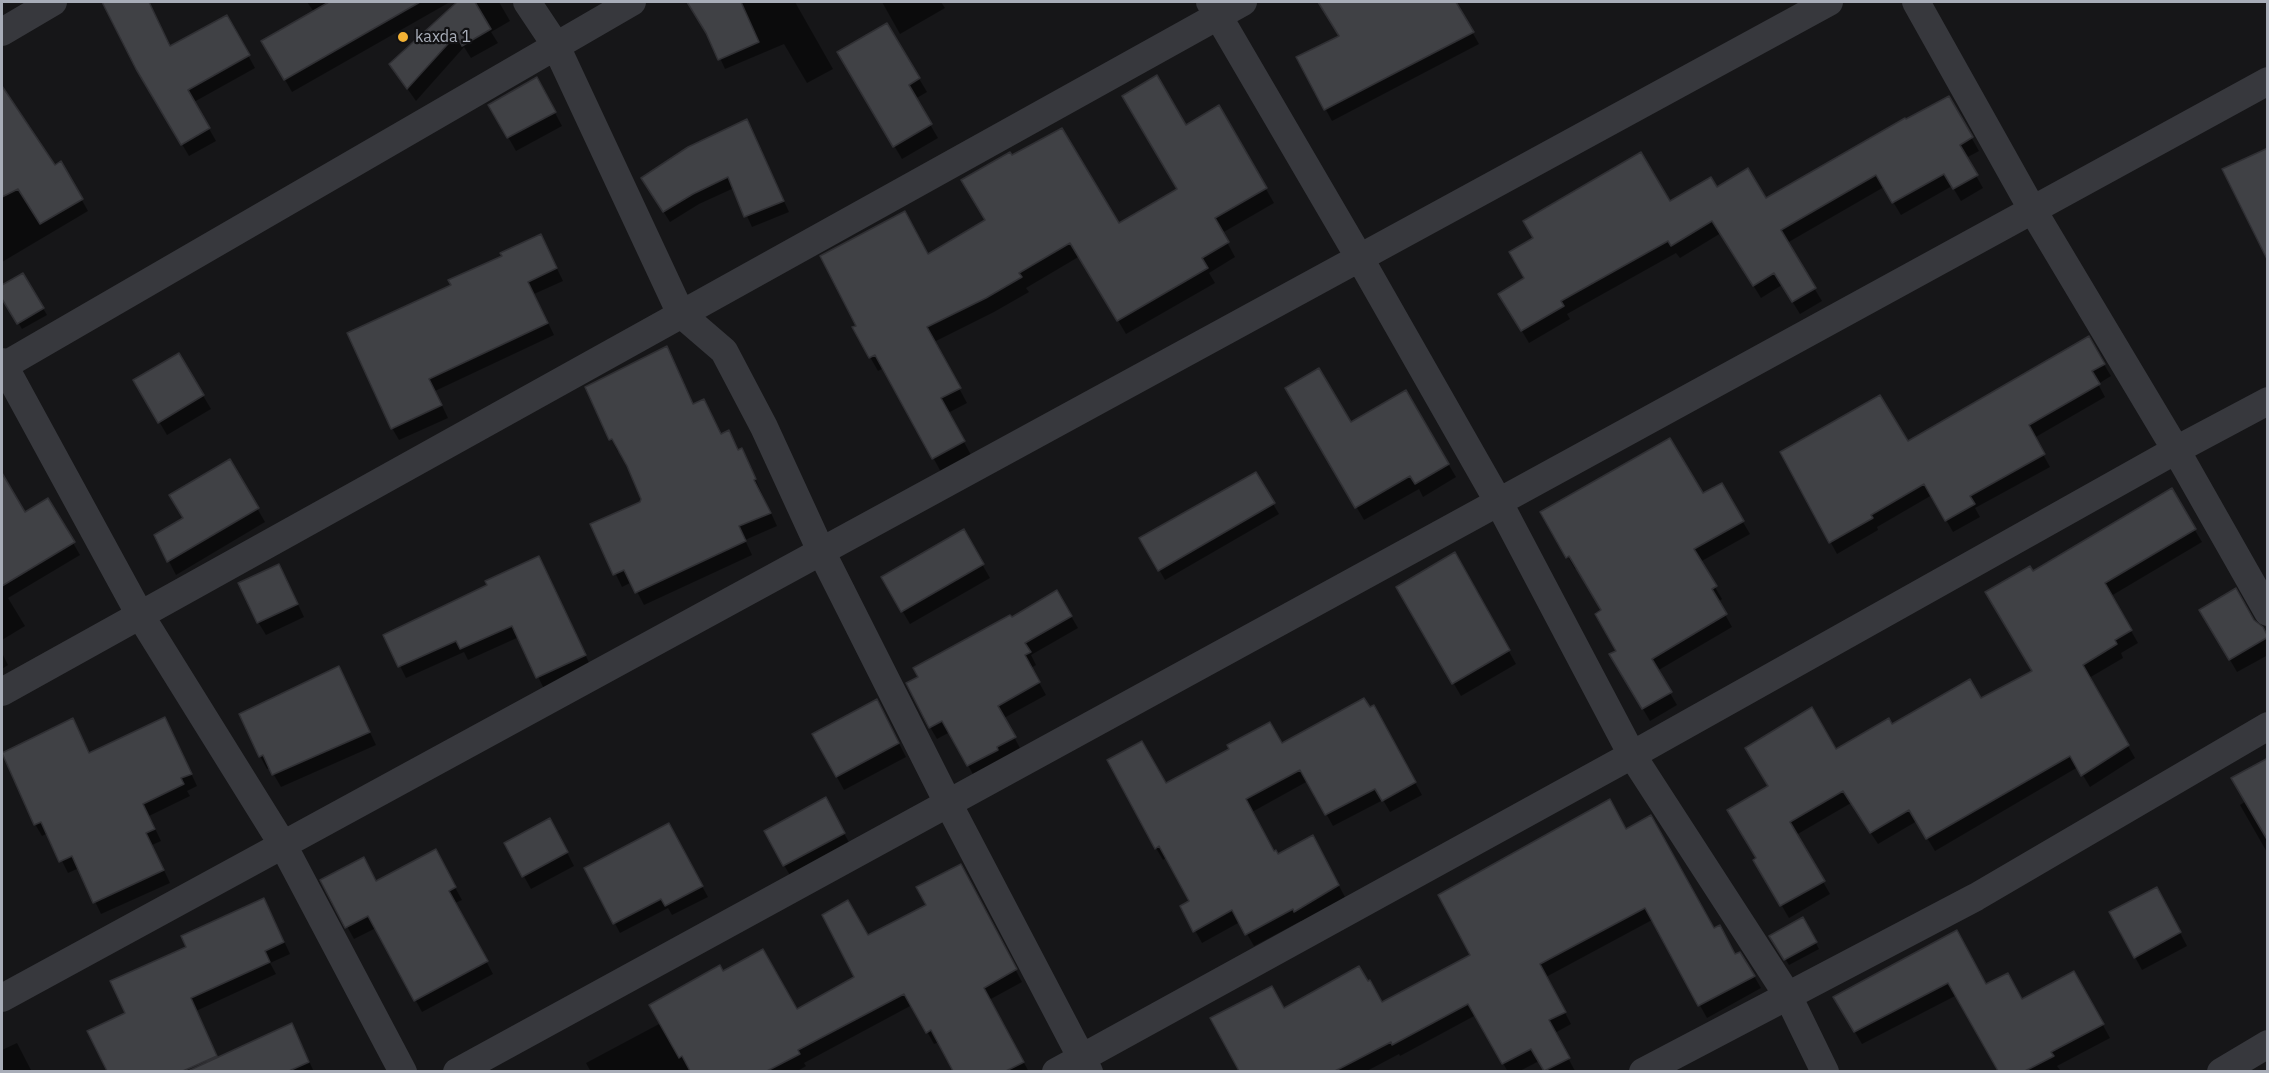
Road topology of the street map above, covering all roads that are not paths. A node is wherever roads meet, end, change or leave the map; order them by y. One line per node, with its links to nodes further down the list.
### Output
1 (53, 2): 8 (street)
2 (527, 2): 9 (street)
3 (632, 2): 9 (street)
4 (1243, 2): 7 (street)
5 (1829, 2): 12 (street)
6 (1916, 2): 11 (street)
7 (1214, 9): 12 (street); 13 (street)
8 (2, 32)
9 (555, 44): 13 (street); 14 (street)
10 (2268, 81): 11 (street)
11 (2032, 209): 16 (street); 17 (street)
12 (1359, 257): 17 (street); 18 (street)
13 (681, 314): 18 (street); 20 (street)
14 (2, 365): 20 (street)
15 (2268, 401): 16 (street)
16 (2175, 450): 19 (street); 23 (street)
17 (1498, 501): 23 (street); 24 (street)
18 (821, 551): 24 (street); 25 (street)
19 (2268, 612)
20 (140, 615): 21 (street); 25 (street)
21 (2, 692)
22 (2268, 726): 26 (street)
23 (1632, 755): 26 (street); 29 (street)
24 (948, 803): 29 (street); 31 (street)
25 (283, 844): 27 (street); 30 (street)
26 (1788, 996): 33 (street); 34 (street)
27 (2, 998)
28 (2268, 1044): 35 (street)
29 (1085, 1065): 32 (street)
30 (403, 1071)
31 (457, 1071)
32 (1056, 1071)
33 (1643, 1071)
34 (1825, 1071)
35 (2221, 1071)

